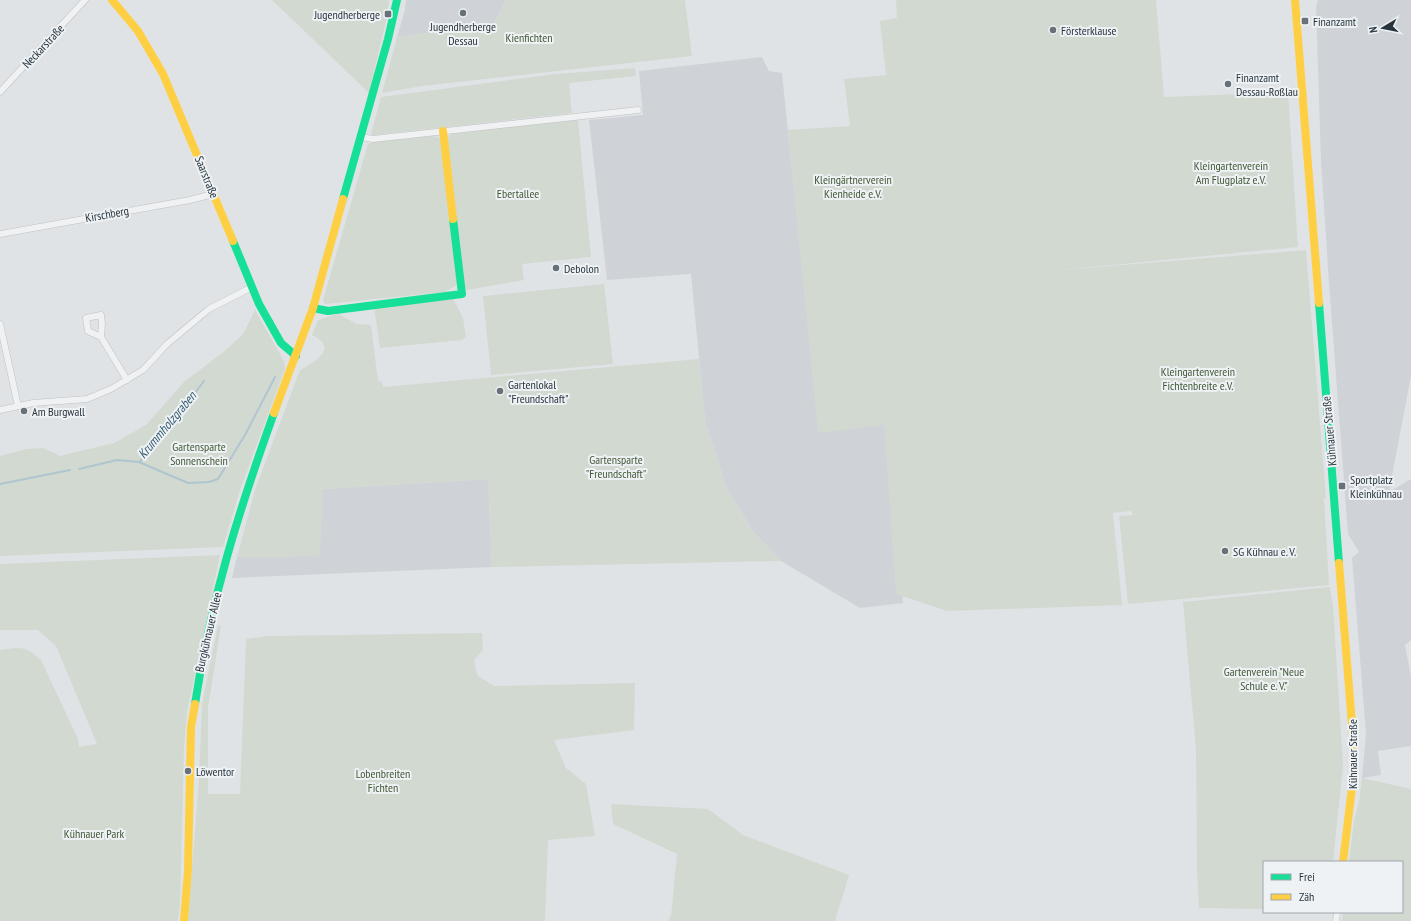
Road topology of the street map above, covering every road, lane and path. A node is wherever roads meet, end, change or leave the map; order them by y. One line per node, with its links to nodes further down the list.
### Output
1 (85, 0): 5 (street, Neckarstraße)
2 (112, 0): 9 (street, Saarstraße)
3 (396, 0): 8 (street)
4 (1295, 0): 19 (street, Kühnauer Straße)
5 (0, 92)
6 (638, 110): 7 (street)
7 (443, 131): 8 (street); 12 (street)
8 (361, 137): 12 (street)
9 (213, 194): 10 (street, Kirschberg); 11 (street, Saarstraße)
10 (0, 234)
11 (252, 287): 15 (street, Saarstraße); 16 (street)
12 (313, 308): 15 (street)
13 (0, 324): 17 (street)
14 (101, 337): 16 (street)
15 (296, 356): 20 (street, Burgkühnauer Allee)
16 (127, 380): 17 (street)
17 (18, 406): 18 (street)
18 (0, 410)
19 (1343, 861)
20 (184, 921)

